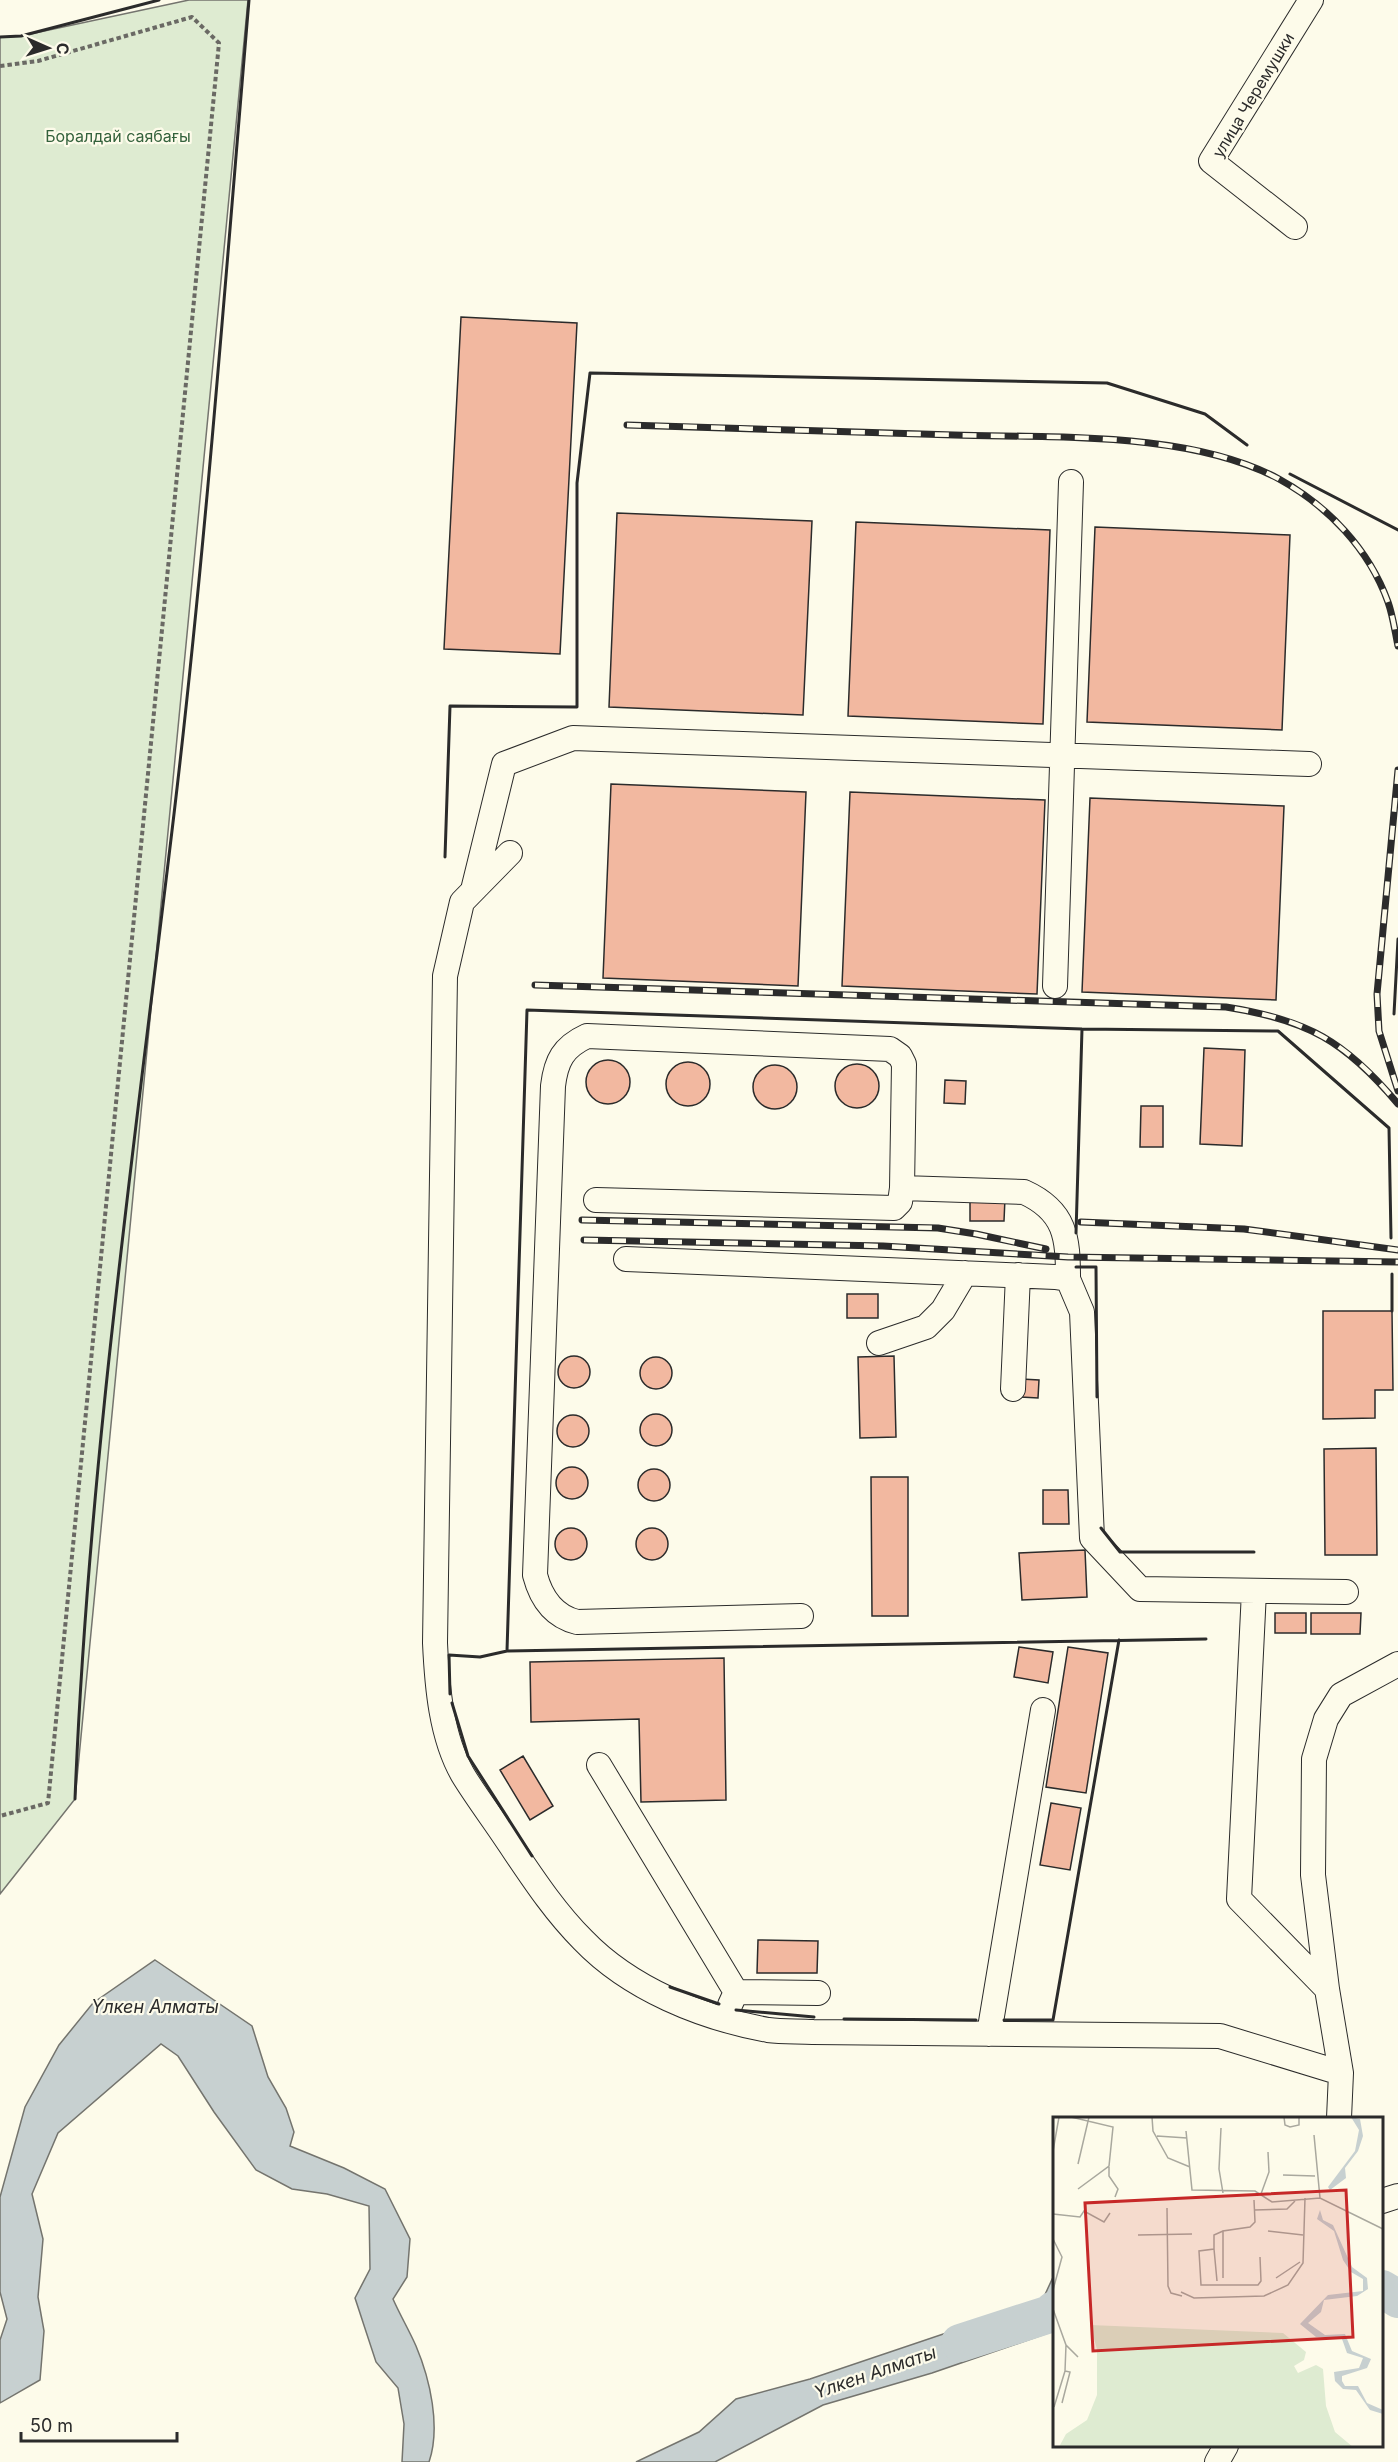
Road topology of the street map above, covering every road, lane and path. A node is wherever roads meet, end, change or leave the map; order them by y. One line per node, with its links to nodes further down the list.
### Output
1 (1311, 0): 3 (street, улица Черемушки)
2 (0, 66): 24 (path)
3 (1295, 227)
4 (1071, 482): 5 (street)
5 (1063, 756): 6 (street); 8 (street); 9 (street)
6 (1309, 764)
7 (510, 853): 8 (street)
8 (472, 891): 28 (street)
9 (1055, 986)
10 (902, 1188): 11 (street); 15 (street); 20 (street)
11 (596, 1200)
12 (626, 1258): 13 (street)
13 (965, 1273): 14 (street); 16 (street)
14 (1018, 1275): 15 (street); 17 (street)
15 (1068, 1280): 18 (street)
16 (879, 1343)
17 (1013, 1389)
18 (1254, 1591): 19 (street); 25 (street)
19 (1346, 1592)
20 (801, 1616)
21 (1398, 1664): 25 (street)
22 (1043, 1710): 29 (street)
23 (599, 1765): 26 (street)
24 (0, 1816)
25 (1327, 1989): 30 (street)
26 (736, 1992): 27 (street); 28 (street)
27 (818, 1994)
28 (723, 2019): 29 (street)
29 (989, 2034): 30 (street)
30 (1341, 2073): 31 (street)
31 (1339, 2117)
32 (1398, 2196): 33 (street)
33 (1383, 2201)
34 (1225, 2447): 35 (street)
35 (1217, 2462)

